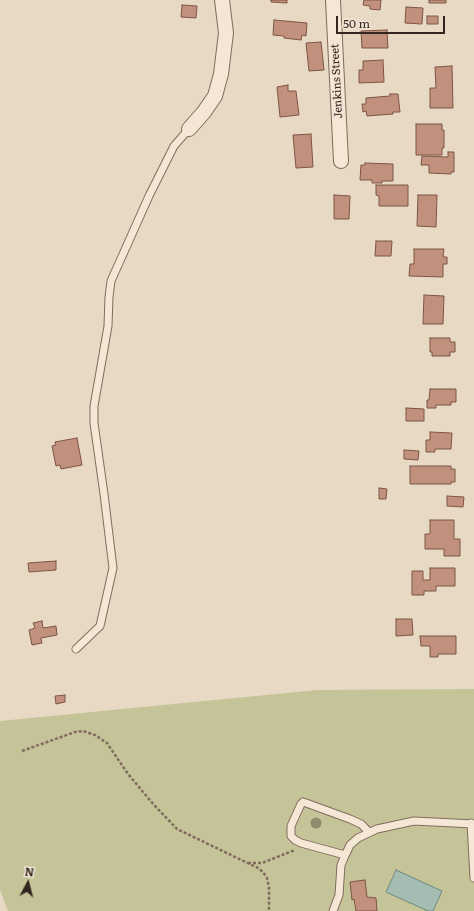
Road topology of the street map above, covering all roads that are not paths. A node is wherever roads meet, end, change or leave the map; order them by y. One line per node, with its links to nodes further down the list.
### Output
1 (222, 0): 3 (street)
2 (333, 0): 4 (street, Jenkins Street)
3 (189, 129): 5 (lane)
4 (341, 161)
5 (76, 649)
6 (472, 824): 7 (lane); 9 (lane)
7 (369, 832): 8 (lane); 8 (lane)
8 (345, 855): 10 (lane)
9 (474, 878)
10 (333, 911)

